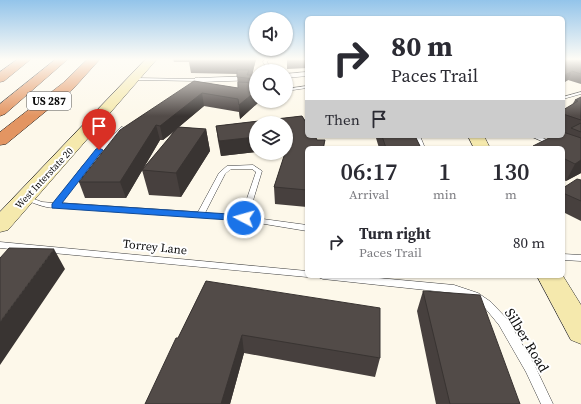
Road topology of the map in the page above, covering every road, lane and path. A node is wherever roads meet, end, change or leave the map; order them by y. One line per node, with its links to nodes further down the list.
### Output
1 (40, 78): 10 (highway)
2 (76, 78): 13 (highway, US 287)
3 (135, 79): 5 (lane); 15 (main road, West Interstate 20)
4 (249, 79): 5 (street)
5 (196, 86)
6 (305, 87): 7 (lane)
7 (293, 89)
8 (581, 92): 9 (lane)
9 (565, 97)
10 (0, 111)
11 (126, 126): 16 (lane)
12 (538, 138): 14 (lane)
13 (0, 140)
14 (558, 146)
15 (24, 197): 16 (lane); 19 (main road, West Interstate 20)
16 (55, 206): 17 (lane)
17 (200, 215): 18 (lane); 18 (lane)
18 (244, 218): 20 (lane)
19 (0, 225)
20 (305, 228)
21 (0, 245): 24 (lane, Torrey Lane)
22 (565, 257): 23 (lane)
23 (581, 258)
24 (305, 274)
25 (343, 278): 28 (lane, Silber Road)
26 (551, 278): 27 (main road)
27 (581, 331)
28 (547, 404)

